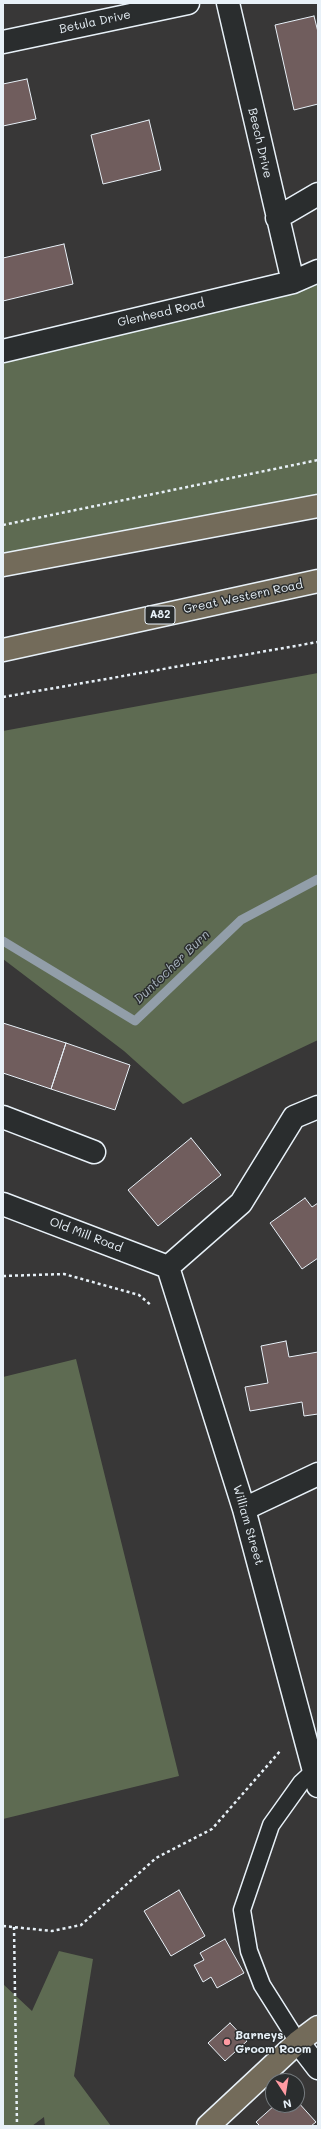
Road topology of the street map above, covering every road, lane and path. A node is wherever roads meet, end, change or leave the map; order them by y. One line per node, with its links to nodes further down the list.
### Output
1 (188, 3): 3 (street, Betula Drive)
2 (228, 3): 5 (street, Beech Drive)
3 (3, 42)
4 (318, 194): 5 (street)
5 (277, 218): 7 (street, Beech Drive)
6 (318, 271): 7 (street, Glenhead Road)
7 (293, 282): 8 (street, Glenhead Road)
8 (3, 351)
9 (318, 460): 11 (path)
10 (318, 506): 12 (main road)
11 (3, 525)
12 (3, 565)
13 (318, 581): 15 (main road, Great Western Road / A82)
14 (318, 642): 16 (path)
15 (3, 650)
16 (3, 697)
17 (318, 1107): 21 (street)
18 (3, 1117): 19 (street)
19 (94, 1152)
20 (3, 1204): 21 (street, Old Mill Road)
21 (168, 1267): 23 (street, William Street)
22 (3, 1276): 23 (path)
23 (186, 1323): 25 (street, William Street)
24 (318, 1474): 25 (street)
25 (244, 1509): 26 (street, William Street)
26 (302, 1726): 27 (street, William Street); 29 (path)
27 (316, 1779): 31 (lane)
28 (3, 1926): 29 (path)
29 (14, 1927): 33 (path)
30 (318, 2027): 31 (main road)
31 (298, 2042): 32 (street); 34 (main road)
32 (318, 2068)
33 (17, 2126)
34 (208, 2126)

